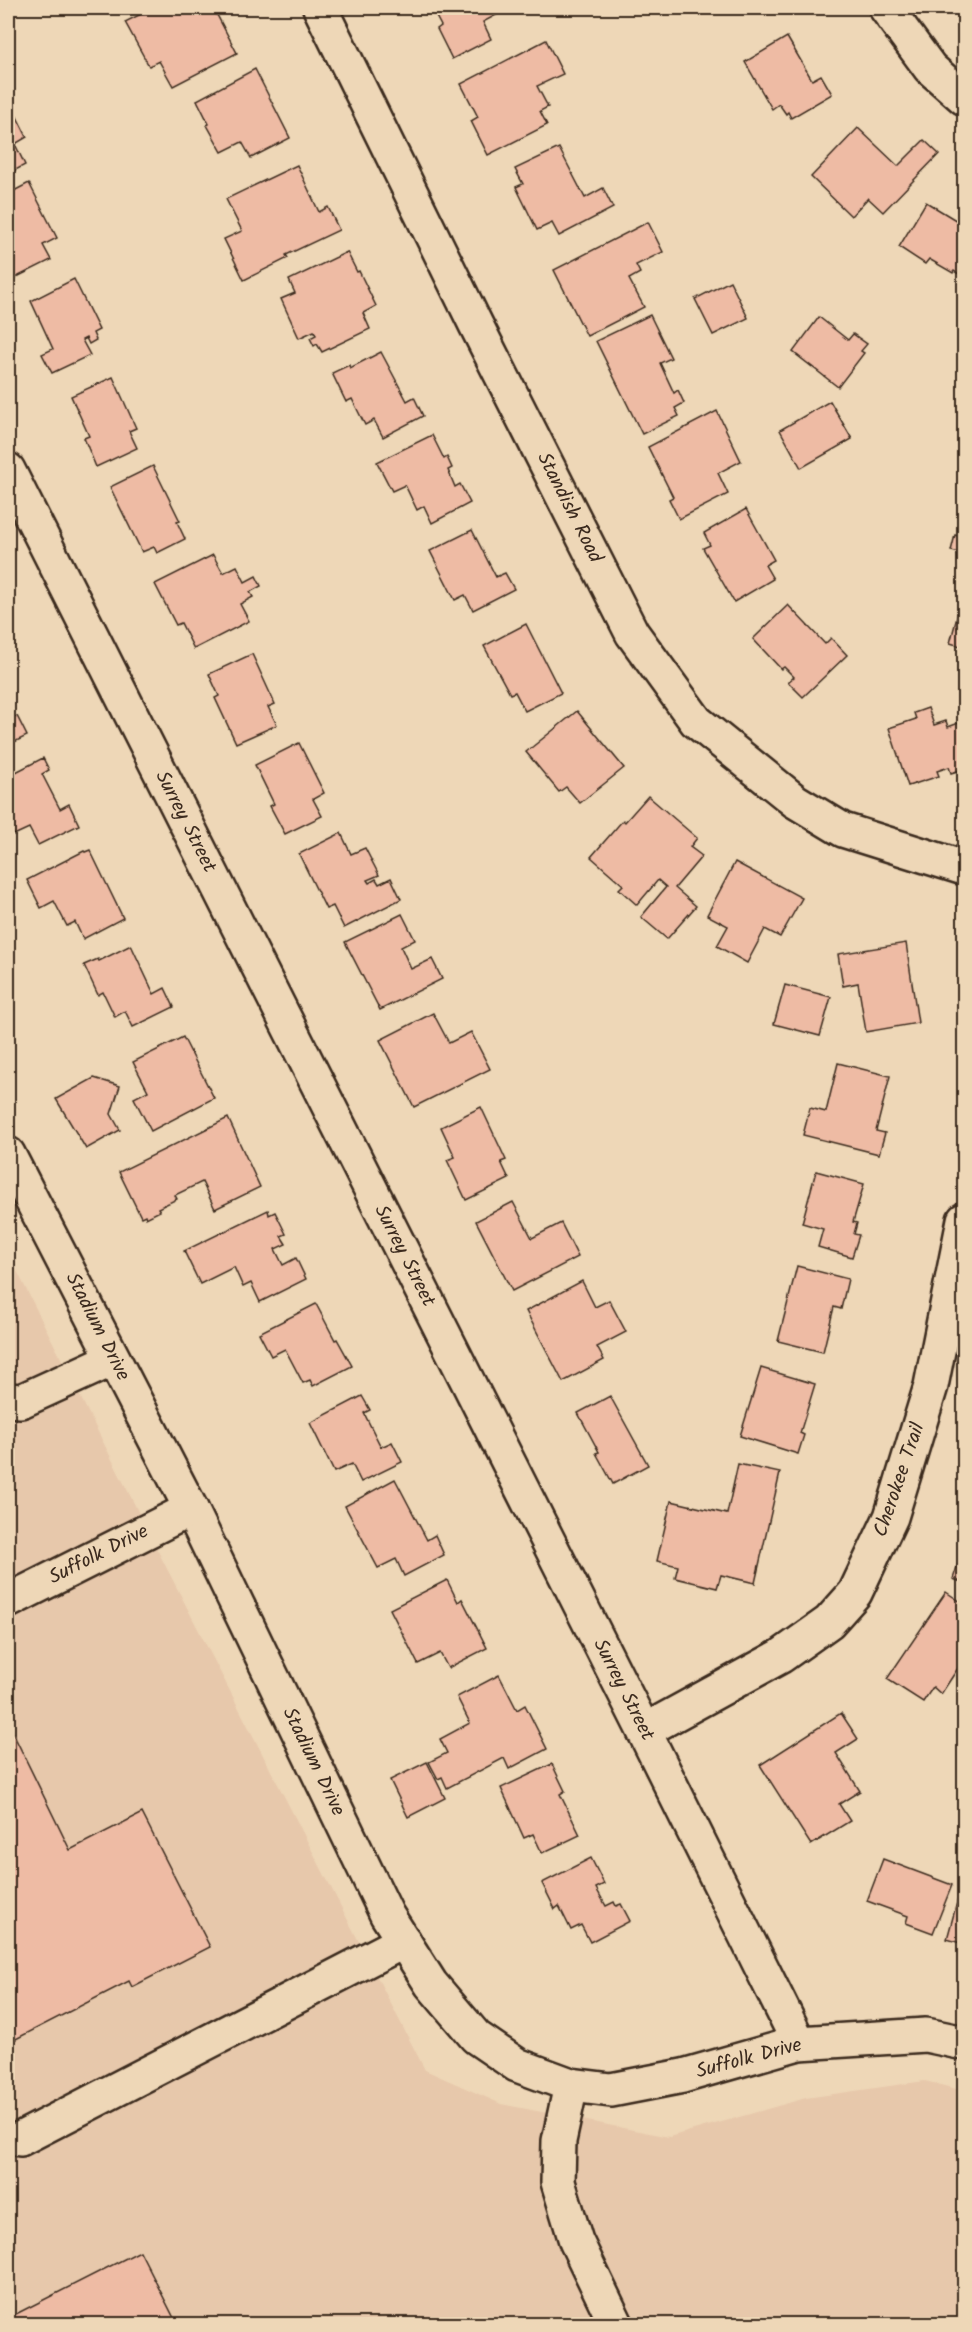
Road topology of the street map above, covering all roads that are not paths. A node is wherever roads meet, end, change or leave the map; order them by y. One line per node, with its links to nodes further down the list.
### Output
1 (320, 8): 5 (street, Standish Road)
2 (886, 8): 3 (street)
3 (964, 98)
4 (8, 470): 12 (street, Surrey Street)
5 (964, 868)
6 (8, 1154): 8 (street, Stadium Drive)
7 (964, 1220): 12 (street, Cherokee Trail)
8 (113, 1359): 9 (street); 10 (street, Stadium Drive)
9 (8, 1400)
10 (191, 1509): 11 (street, Suffolk Drive); 13 (street, Stadium Drive)
11 (8, 1601)
12 (644, 1731): 14 (street, Surrey Street)
13 (404, 1941): 16 (street, Stadium Drive); 17 (street)
14 (799, 2043): 15 (street, Suffolk Drive); 16 (street, Suffolk Drive)
15 (964, 2043)
16 (570, 2085): 18 (street)
17 (20, 2139)
18 (616, 2325)

